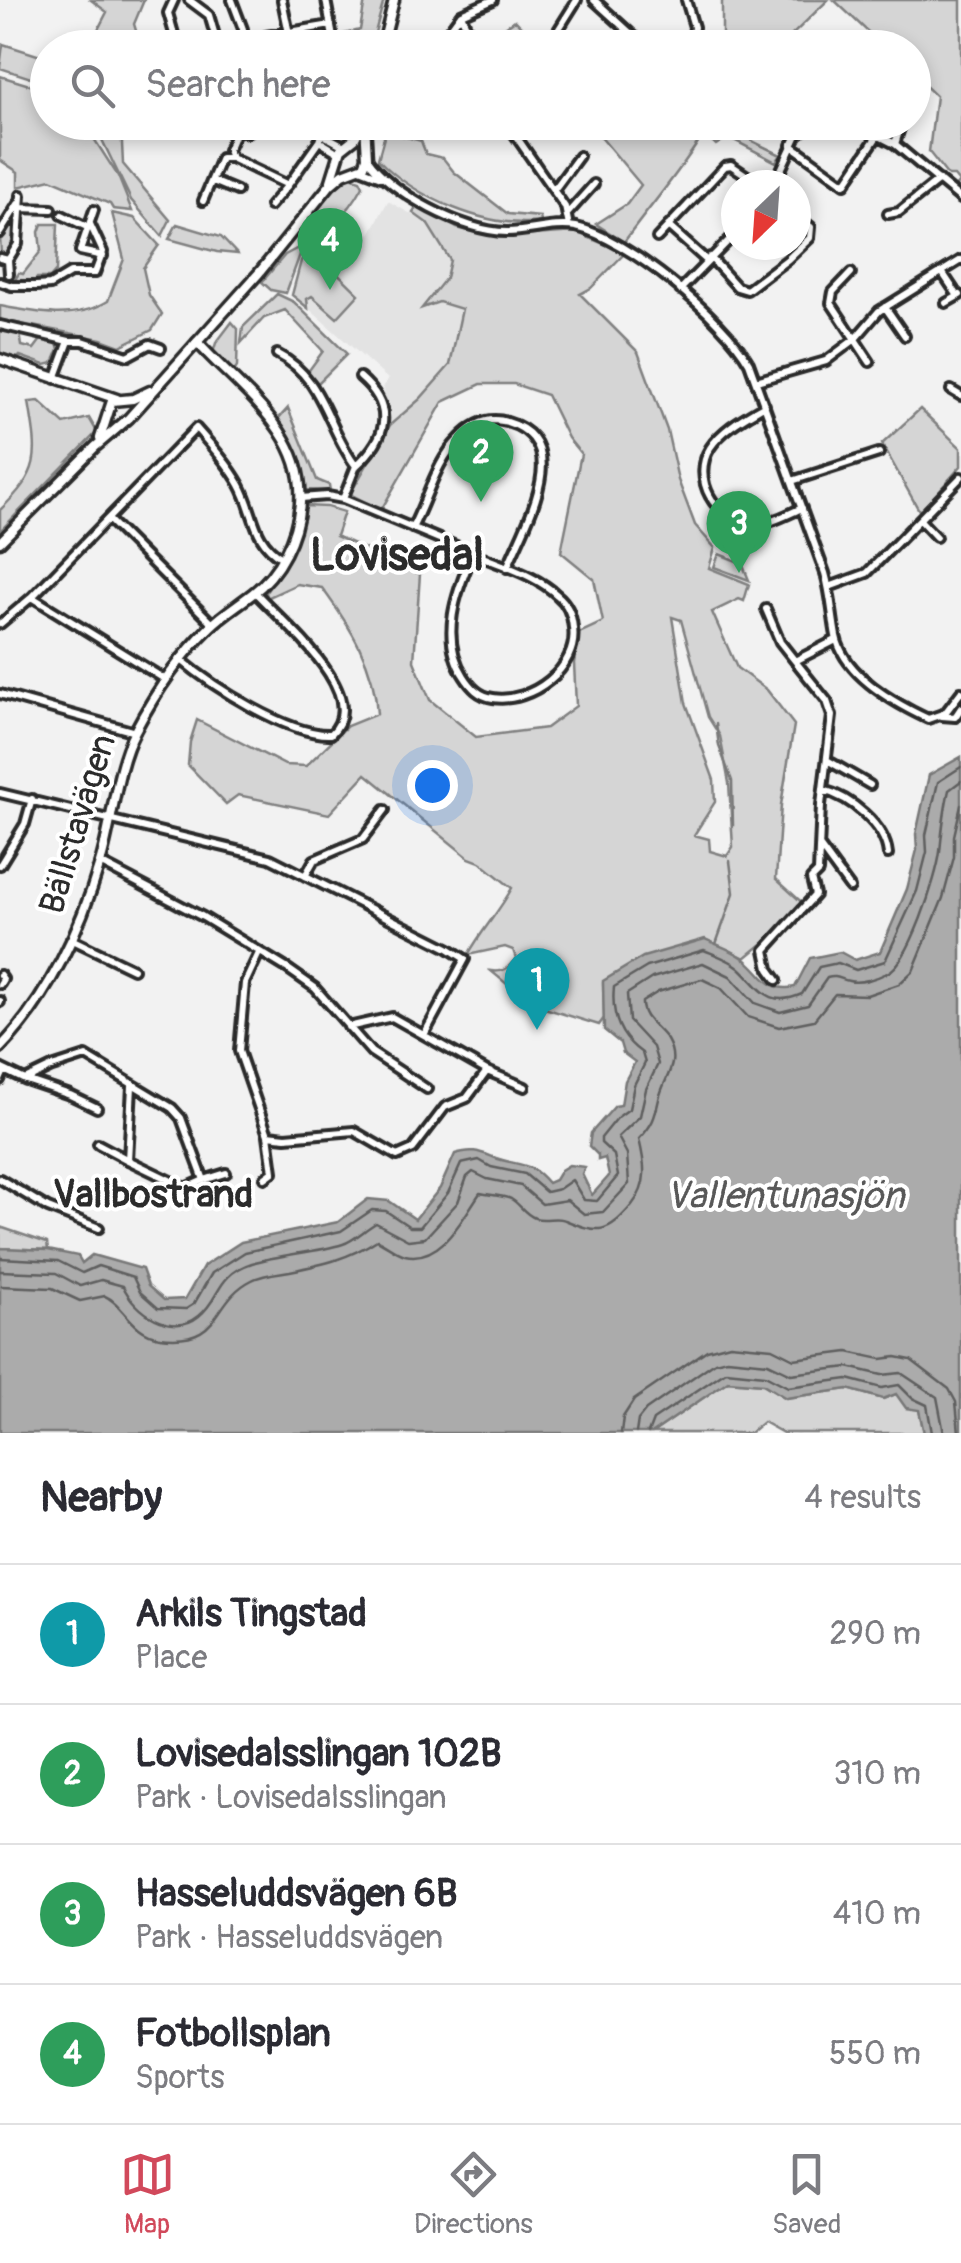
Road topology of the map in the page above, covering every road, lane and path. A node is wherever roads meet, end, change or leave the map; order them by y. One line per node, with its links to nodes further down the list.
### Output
1 (174, 0): 13 (street)
2 (188, 0): 14 (street)
3 (232, 0): 15 (street)
4 (282, 0): 16 (street)
5 (326, 0): 12 (street)
6 (394, 0): 19 (street)
7 (493, 0): 11 (street)
8 (577, 0): 22 (street)
9 (686, 0): 24 (street)
10 (596, 1): 23 (street)
11 (461, 14): 20 (street); 21 (street)
12 (331, 25): 17 (street); 18 (street)
13 (170, 30)
14 (212, 30)
15 (244, 30)
16 (291, 30)
17 (307, 30)
18 (332, 30)
19 (386, 30)
20 (449, 30)
21 (468, 30)
22 (557, 30)
23 (627, 30)
24 (694, 30)
25 (233, 140): 40 (street)
26 (319, 140): 49 (street)
27 (324, 140): 38 (street)
28 (350, 140): 38 (street)
29 (364, 140): 37 (street)
30 (521, 140): 52 (street)
31 (794, 140): 36 (street)
32 (875, 140): 36 (street)
33 (887, 140): 35 (street)
34 (896, 140): 35 (street)
35 (895, 144): 47 (street)
36 (791, 145): 44 (street)
37 (364, 148): 38 (street); 41 (street)
38 (343, 150): 42 (street); 50 (street)
39 (580, 156): 52 (street)
40 (231, 158): 45 (street); 49 (street)
41 (367, 158): 42 (street); 46 (street)
42 (355, 170): 46 (street); 50 (street)
43 (721, 170): 64 (street)
44 (780, 170)
45 (213, 180): 51 (street); 54 (street)
46 (387, 180): 63 (street)
47 (938, 180): 53 (street); 61 (street)
48 (594, 184): 60 (street)
49 (288, 185): 56 (street)
50 (330, 185): 85 (street)
51 (237, 190)
52 (554, 190): 60 (street)
53 (961, 199)
54 (203, 200)
55 (20, 202): 57 (street); 65 (street); 70 (street)
56 (270, 206)
57 (52, 209)
58 (94, 210): 62 (street)
59 (62, 214): 62 (street)
60 (567, 214): 63 (street)
61 (888, 214)
62 (89, 226): 68 (street); 68 (street)
63 (569, 226): 77 (street)
64 (668, 226): 66 (street); 69 (street)
65 (0, 233)
66 (657, 238)
67 (721, 246): 69 (street)
68 (102, 256): 76 (street)
69 (708, 258): 71 (street); 77 (street)
70 (4, 259): 75 (street)
71 (786, 260)
72 (961, 260): 73 (street)
73 (942, 272): 78 (street); 80 (street)
74 (851, 273): 83 (street)
75 (9, 274)
76 (0, 282)
77 (680, 290): 92 (street)
78 (959, 295): 79 (street)
79 (946, 303)
80 (885, 307): 82 (street); 83 (street)
81 (0, 325): 84 (street)
82 (906, 336)
83 (854, 340): 89 (street); 92 (street)
84 (68, 341): 86 (street); 91 (street)
85 (197, 342): 93 (street); 107 (street, Bällstavägen)
86 (161, 348)
87 (277, 354): 104 (street)
88 (0, 360): 91 (street)
89 (870, 362)
90 (360, 377): 104 (street)
91 (55, 378): 94 (street)
92 (756, 381): 98 (street)
93 (154, 389): 97 (street); 100 (street)
94 (84, 390): 97 (street); 99 (street)
95 (952, 390): 96 (street)
96 (961, 396)
97 (122, 399): 99 (street); 100 (street)
98 (765, 406): 106 (street); 109 (street)
99 (108, 411): 101 (street); 102 (street)
100 (131, 414): 101 (street)
101 (123, 422): 102 (street)
102 (94, 448): 114 (street)
103 (879, 453): 106 (street)
104 (356, 466): 108 (street)
105 (961, 477): 111 (street)
106 (792, 481): 109 (street)
107 (300, 498): 108 (street); 116 (street, Bällstavägen)
108 (343, 499): 112 (street)
109 (802, 508): 118 (street)
110 (108, 519): 116 (street); 120 (street); 123 (street)
111 (920, 520): 113 (street); 118 (street)
112 (412, 528): 115 (street); 117 (street)
113 (936, 537)
114 (0, 542)
115 (473, 553): 117 (street); 117 (street)
116 (282, 558): 119 (street, Bällstavägen)
117 (507, 568)
118 (829, 588): 124 (street)
119 (255, 592): 123 (street, Bällstavägen); 125 (street)
120 (32, 597): 122 (street); 127 (street)
121 (766, 608): 126 (street)
122 (0, 624)
123 (212, 624): 125 (street, Bällstavägen)
124 (836, 640): 126 (street); 129 (street)
125 (180, 659): 127 (street, Bällstavägen)
126 (794, 661): 131 (street)
127 (166, 680): 130 (street, Bällstavägen)
128 (0, 694): 130 (street)
129 (960, 701)
130 (135, 732): 137 (street, Bällstavägen)
131 (827, 760): 132 (street); 133 (street)
132 (870, 785)
133 (823, 790): 138 (street); 139 (street)
134 (0, 794): 135 (street)
135 (32, 799): 137 (street); 141 (street)
136 (386, 810): 142 (street)
137 (111, 818): 140 (street, Bällstavägen); 142 (street)
138 (819, 846): 143 (street); 148 (street)
139 (888, 854)
140 (100, 863): 144 (street, Bällstavägen); 145 (street)
141 (0, 866)
142 (305, 876): 151 (street)
143 (850, 888)
144 (71, 939): 146 (street, Bällstavägen); 152 (street, Bällstavägen)
145 (258, 952): 150 (street); 161 (street)
146 (133, 968)
147 (0, 975): 149 (street)
148 (777, 980)
149 (0, 984)
150 (348, 1027): 151 (street); 159 (street)
151 (424, 1033): 154 (street)
152 (0, 1048)
153 (2, 1069): 155 (street); 156 (street)
154 (487, 1071): 158 (street); 161 (street)
155 (0, 1080)
156 (25, 1080): 157 (street); 160 (street)
157 (132, 1086): 163 (street); 167 (street)
158 (525, 1087)
159 (427, 1089)
160 (96, 1108)
161 (268, 1135): 165 (street)
162 (98, 1144): 163 (street)
163 (128, 1160): 167 (street)
164 (226, 1173): 167 (street)
165 (265, 1178)
166 (0, 1179): 168 (street)
167 (204, 1180)
168 (98, 1228)

